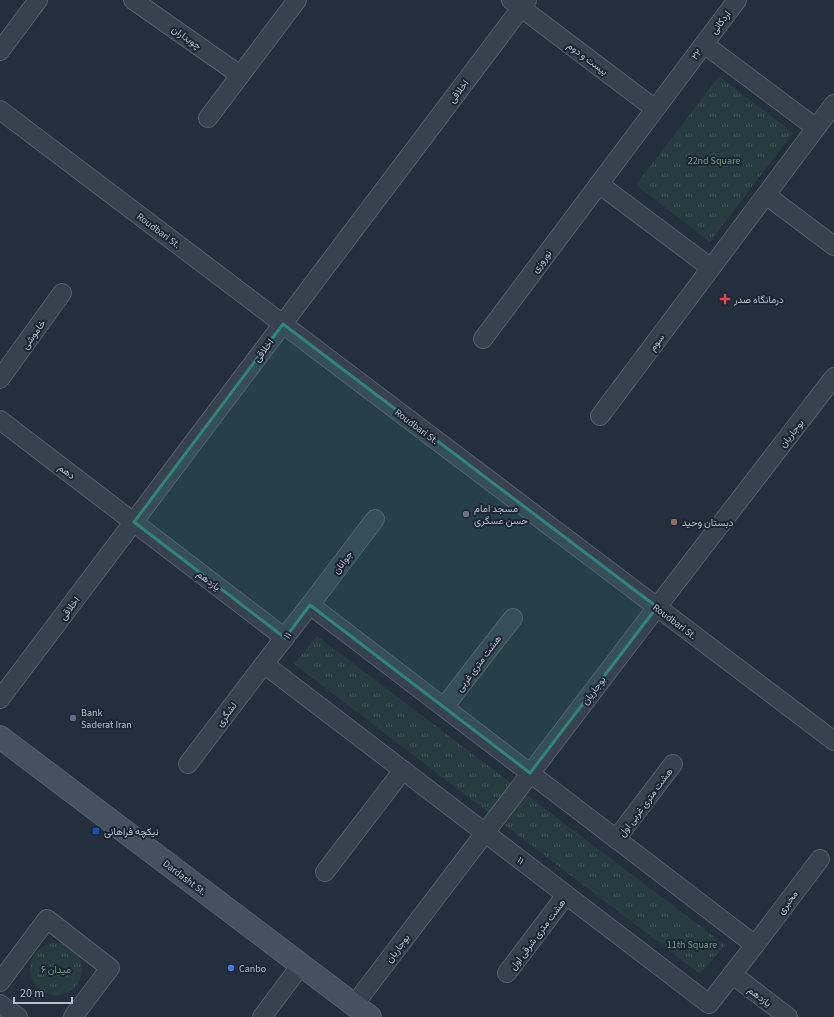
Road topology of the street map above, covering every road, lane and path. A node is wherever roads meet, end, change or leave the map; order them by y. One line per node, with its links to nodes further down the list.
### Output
1 (38, 0): 7 (street)
2 (133, 0): 8 (street, چوبداران)
3 (297, 0): 8 (street)
4 (737, 0): 6 (street, اردکانی)
5 (520, 3): 10 (street, بیست و دوم); 19 (street, اخلاقی)
6 (704, 44): 10 (street, ۲۲); 13 (street, ۲۲)
7 (0, 51)
8 (240, 75): 12 (street)
9 (834, 104): 13 (street)
10 (655, 109): 14 (street, ۲۲)
11 (0, 110): 19 (street, Roudbari St.)
12 (208, 118)
13 (816, 128): 15 (street)
14 (599, 184): 17 (street); 20 (street, نوروزی)
15 (766, 195): 16 (street); 17 (street)
16 (834, 246)
17 (711, 268): 23 (street, سوم)
18 (62, 293): 21 (street, خاموشی)
19 (283, 324): 26 (street, اخلاقی); 28 (street, Roudbari St.)
20 (483, 339)
21 (1, 376)
22 (834, 377): 28 (street, بوجاریان)
23 (600, 416)
24 (0, 420): 26 (street, دهم)
25 (375, 519): 27 (street, جوانان)
26 (134, 522): 30 (street, یازدهم); 32 (street, اخلاقی)
27 (310, 604): 30 (street, ۱۱); 33 (street)
28 (657, 607): 35 (street, Roudbari St.); 39 (street, بوجاریان)
29 (512, 618): 33 (street, هشت متری غربی)
30 (285, 638): 31 (street, ۱۱)
31 (264, 664): 36 (street, لشگری); 38 (street, ۱۱)
32 (0, 699)
33 (444, 708): 39 (street)
34 (0, 737): 46 (main road, Dardasht St.)
35 (834, 741)
36 (188, 764)
37 (674, 764): 41 (street, هشت متری غربی اول)
38 (403, 770): 40 (street, ۱۱); 43 (street)
39 (530, 773): 40 (street, بوجاریان); 41 (street)
40 (485, 833): 44 (street, ۱۱); 51 (street, بوجاریان)
41 (616, 839): 45 (street)
42 (820, 859): 45 (street, مخبری)
43 (325, 872)
44 (566, 895): 47 (street, هشت متری شرقی اول); 52 (street, ۱۱)
45 (755, 945): 48 (street, ۱۱)
46 (301, 965): 51 (main road, Dardasht St.); 55 (street)
47 (507, 973)
48 (732, 974): 52 (street, ۱۱); 56 (street, یازدهم)
49 (0, 982): 54 (street)
50 (0, 1004): 53 (street)
51 (362, 1011)
52 (704, 1011)
53 (18, 1017)
54 (73, 1017)
55 (262, 1017)
56 (788, 1017)

